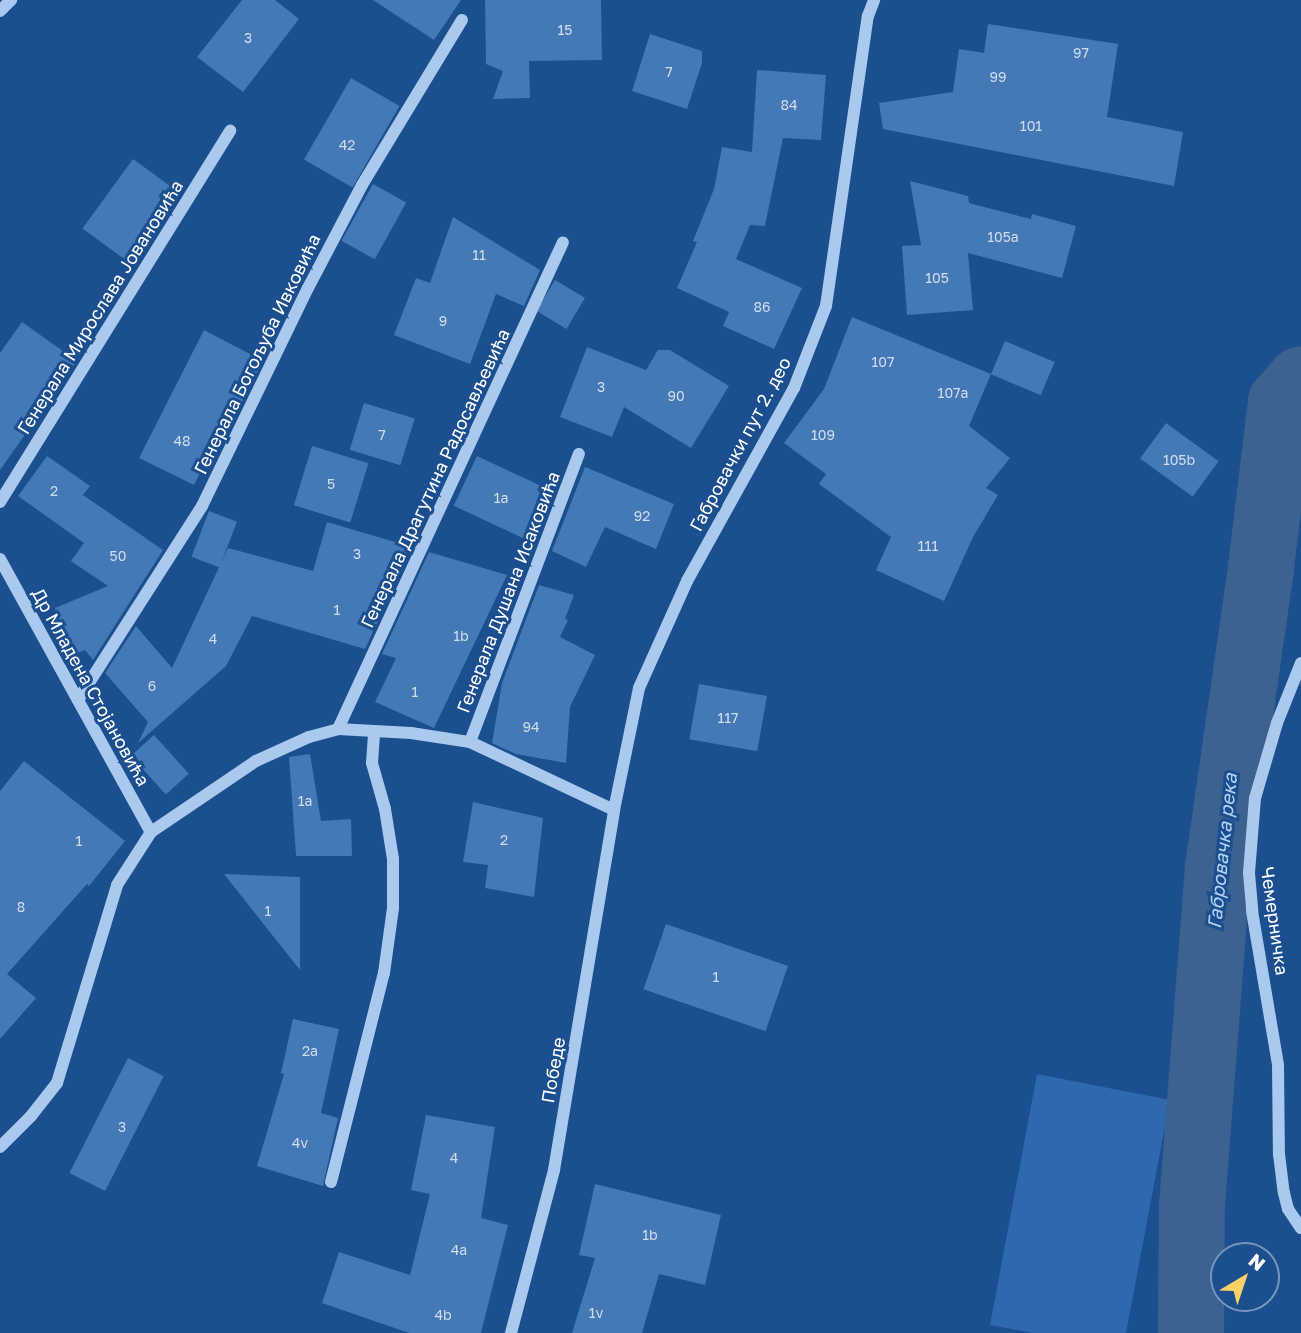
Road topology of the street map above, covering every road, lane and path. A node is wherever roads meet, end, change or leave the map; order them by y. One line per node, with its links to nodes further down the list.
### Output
1 (11, 0): 3 (street)
2 (874, 0): 15 (street, Габровачки пут 2. део)
3 (0, 11)
4 (462, 20): 11 (street, Генерала Богољуба Ивковића)
5 (230, 131): 8 (street, Генерала Мирослава Јовановића)
6 (563, 242): 12 (street, Генерала Драгутина Радосављевића)
7 (579, 454): 14 (street, Генерала Душана Исаковића)
8 (0, 502)
9 (0, 559): 11 (street, Др Младена Стојановића)
10 (1301, 663): 19 (street, Чемерничка)
11 (78, 700): 16 (street, Др Младена Стојановића)
12 (338, 729): 13 (street); 16 (street)
13 (374, 733): 14 (street); 18 (street)
14 (470, 742): 15 (street)
15 (614, 810): 20 (street, Победе)
16 (152, 832): 17 (street)
17 (0, 1147)
18 (331, 1182)
19 (1301, 1228)
20 (511, 1333)

